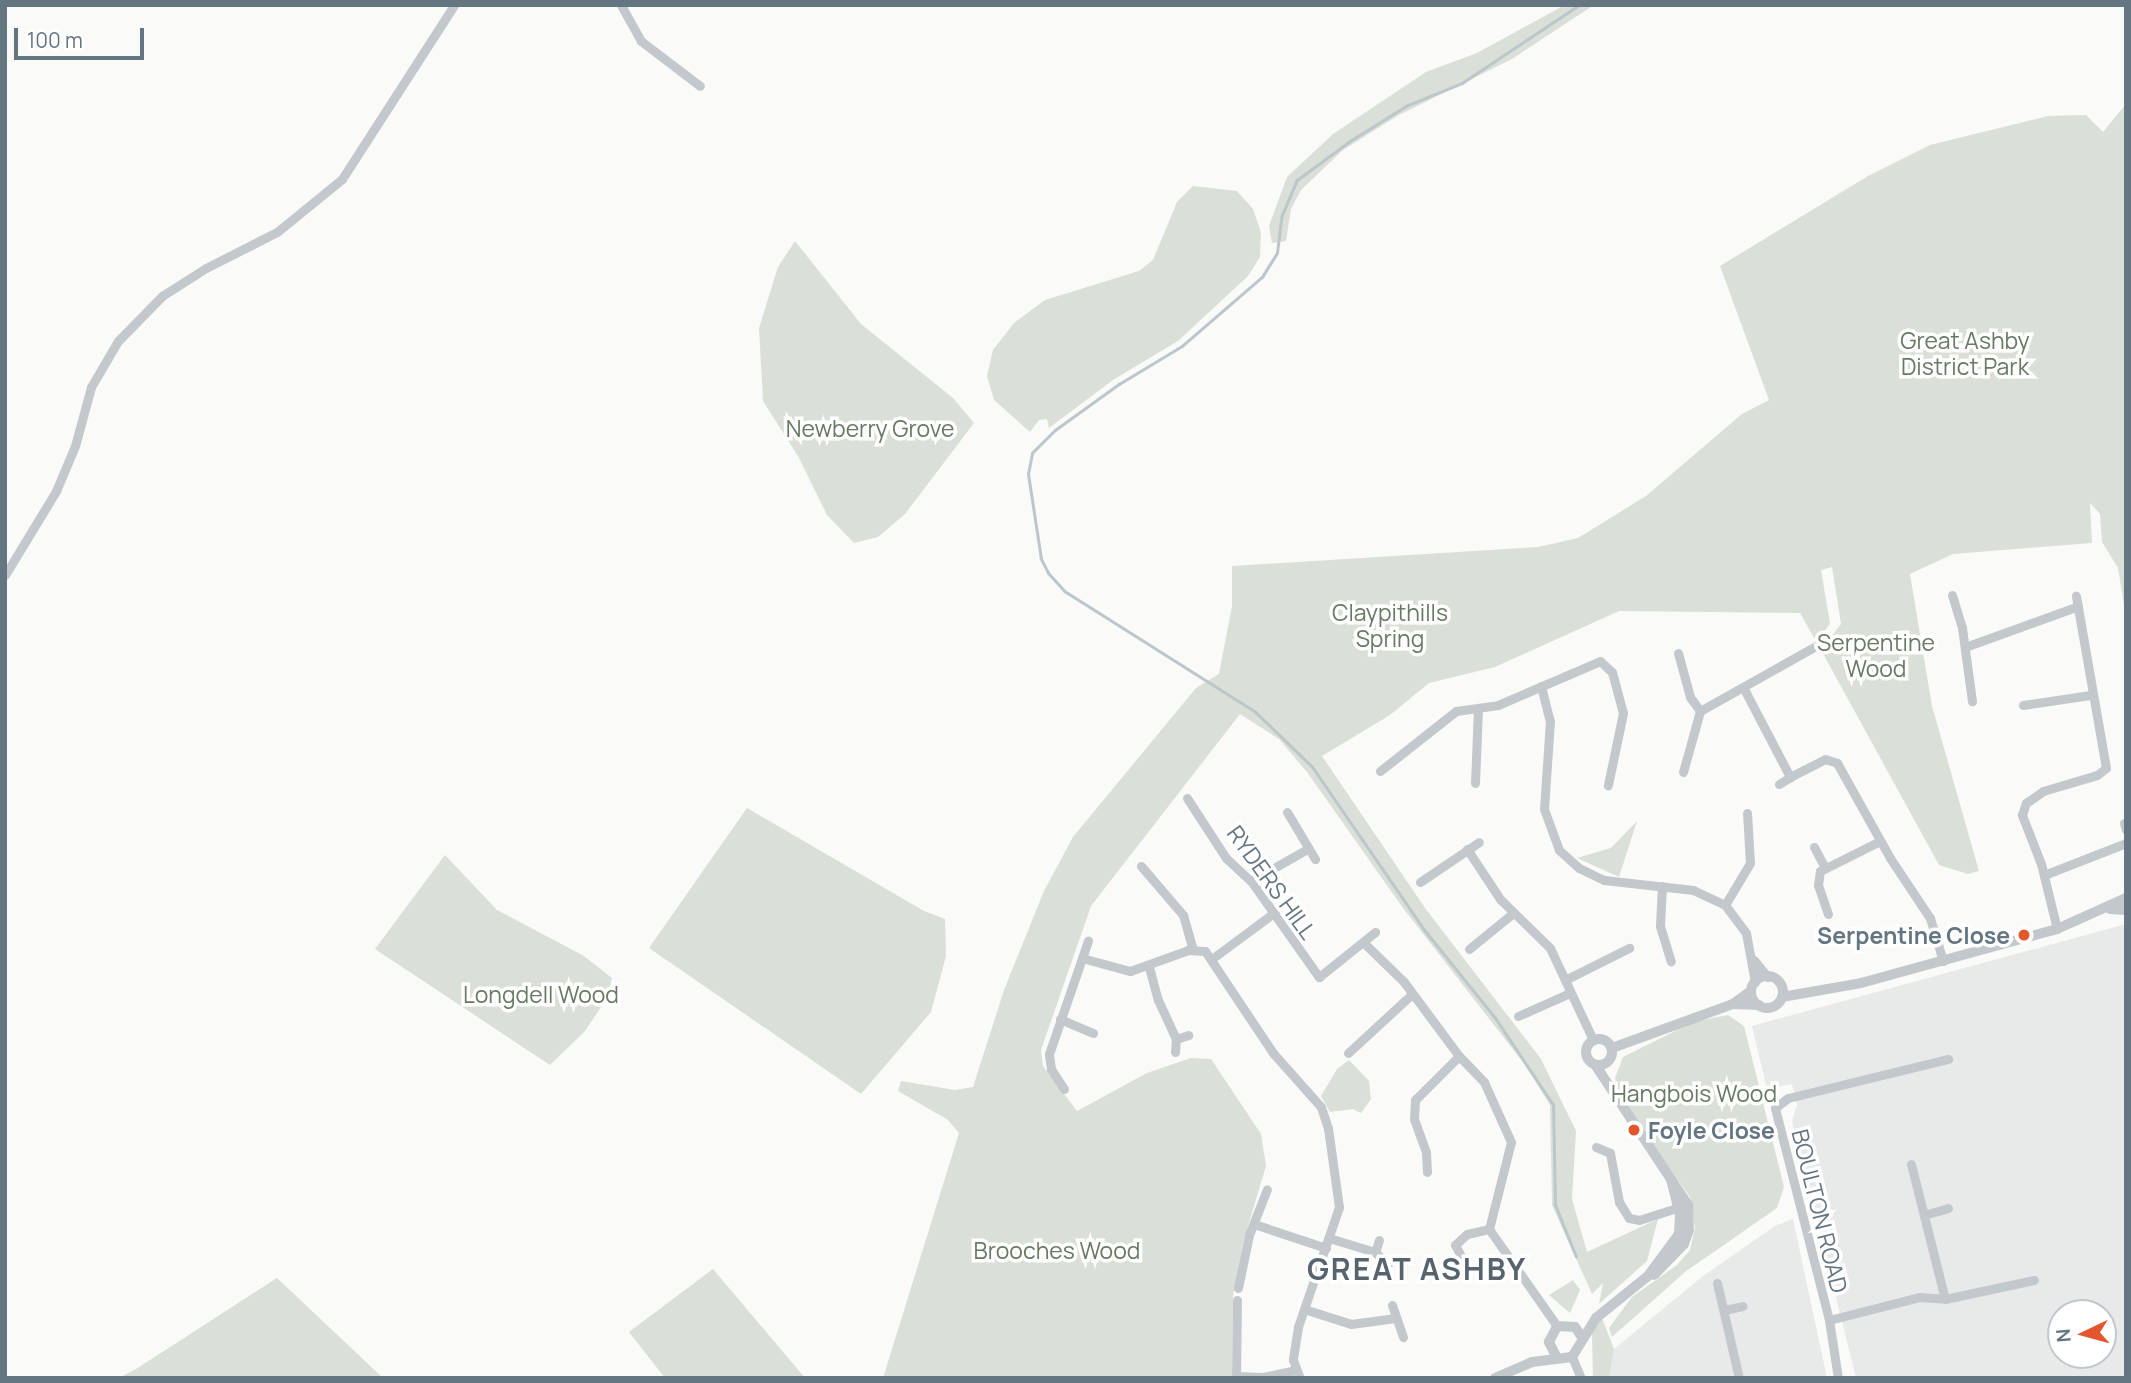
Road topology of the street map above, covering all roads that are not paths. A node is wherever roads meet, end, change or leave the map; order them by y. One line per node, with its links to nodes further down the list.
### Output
1 (454, 5): 4 (street)
2 (621, 5): 3 (street)
3 (700, 86)
4 (5, 575)
5 (1952, 595): 7 (street)
6 (1816, 646): 10 (street)
7 (1965, 647): 11 (street); 12 (street)
8 (1678, 653): 15 (street)
9 (1541, 686): 14 (street); 21 (street); 37 (street)
10 (1743, 687): 15 (street); 18 (street)
11 (2090, 695): 13 (street); 34 (street)
12 (1972, 701)
13 (2023, 705)
14 (1478, 709): 16 (street); 19 (street)
15 (1700, 712): 17 (street)
16 (1380, 771)
17 (1683, 772)
18 (1790, 777): 20 (street); 25 (street)
19 (1475, 783)
20 (1779, 784)
21 (1608, 785)
22 (1187, 798): 35 (street, RYDERS HILL)
23 (1287, 812): 29 (street)
24 (1746, 813): 39 (street)
25 (1880, 841): 33 (street); 56 (street)
26 (1479, 842): 30 (street)
27 (2126, 844): 34 (street)
28 (1814, 846): 33 (street)
29 (1307, 849): 31 (street); 35 (street)
30 (1467, 849): 36 (street); 43 (street)
31 (1315, 859)
32 (1141, 866): 50 (street)
33 (1825, 866): 44 (street)
34 (2044, 875): 45 (street)
35 (1251, 881): 42 (street, RYDERS HILL)
36 (1420, 882)
37 (1662, 887): 39 (street); 54 (street)
38 (2126, 898): 40 (street)
39 (1725, 905): 55 (street)
40 (2110, 909): 41 (street); 45 (street)
41 (2126, 909)
42 (1275, 912): 48 (street, RYDERS HILL); 53 (street)
43 (1513, 913): 51 (street); 59 (street)
44 (1828, 914)
45 (2057, 929): 56 (street)
46 (1375, 932): 48 (street, RYDERS HILL)
47 (1088, 941): 52 (street)
48 (1363, 942): 64 (street)
49 (1629, 948): 59 (street)
50 (1192, 949): 53 (street); 57 (street)
51 (1469, 949)
52 (1082, 958): 57 (street); 69 (street)
53 (1213, 958): 90 (street)
54 (1671, 961)
55 (1754, 961): 58 (street); 61 (street)
56 (1943, 961): 62 (street)
57 (1149, 967): 72 (street)
58 (1768, 976): 60 (street); 61 (street)
59 (1565, 980): 63 (street)
60 (1779, 982): 62 (street); 65 (street)
61 (1753, 986): 66 (street); 67 (street)
62 (1807, 991): 65 (street)
63 (1570, 992): 68 (street); 73 (street)
64 (1412, 994): 76 (street); 77 (street)
65 (1782, 997): 67 (street)
66 (1733, 1004): 67 (street); 74 (street)
67 (1759, 1005)
68 (1518, 1016)
69 (1060, 1019): 70 (street); 80 (street)
70 (1093, 1033)
71 (1188, 1035): 72 (street)
72 (1176, 1039): 75 (street)
73 (1593, 1040): 74 (street); 79 (street)
74 (1612, 1048): 79 (street)
75 (1175, 1052)
76 (1348, 1053)
77 (1459, 1056): 83 (street); 89 (street)
78 (1948, 1059): 107 (street, BOULTON ROAD)
79 (1601, 1065): 85 (street)
80 (1064, 1089)
81 (1596, 1147): 85 (street)
82 (1911, 1164): 87 (street)
83 (1427, 1172)
84 (1267, 1189): 88 (street)
85 (1683, 1206): 106 (street)
86 (1948, 1208): 87 (street)
87 (1924, 1214): 99 (street)
88 (1254, 1224): 92 (street); 98 (street)
89 (1489, 1228): 94 (street); 109 (street)
90 (1329, 1238): 92 (street); 93 (street)
91 (1379, 1240): 93 (street)
92 (1326, 1248): 103 (street)
93 (1375, 1252): 95 (street)
94 (1462, 1258)
95 (1388, 1265)
96 (2034, 1280): 99 (street)
97 (1717, 1283): 104 (street)
98 (1238, 1288)
99 (1945, 1299): 107 (street)
100 (1237, 1300): 117 (street)
101 (1392, 1305): 105 (street)
102 (1743, 1306): 104 (street)
103 (1304, 1309): 105 (street); 116 (street)
104 (1724, 1310): 120 (street)
105 (1396, 1318): 110 (street)
106 (1596, 1318): 108 (street); 111 (street)
107 (1829, 1320): 121 (street, BOULTON ROAD)
108 (1569, 1324): 109 (street); 111 (street)
109 (1557, 1326): 112 (street)
110 (1403, 1337)
111 (1582, 1337): 114 (street)
112 (1549, 1342): 113 (street); 115 (street)
113 (1556, 1356): 114 (street); 115 (street)
114 (1573, 1357): 119 (street)
115 (1532, 1362): 118 (street)
116 (1298, 1374): 117 (street)
117 (1236, 1377)
118 (1495, 1378)
119 (1581, 1378)
120 (1739, 1378)
121 (1838, 1378)

